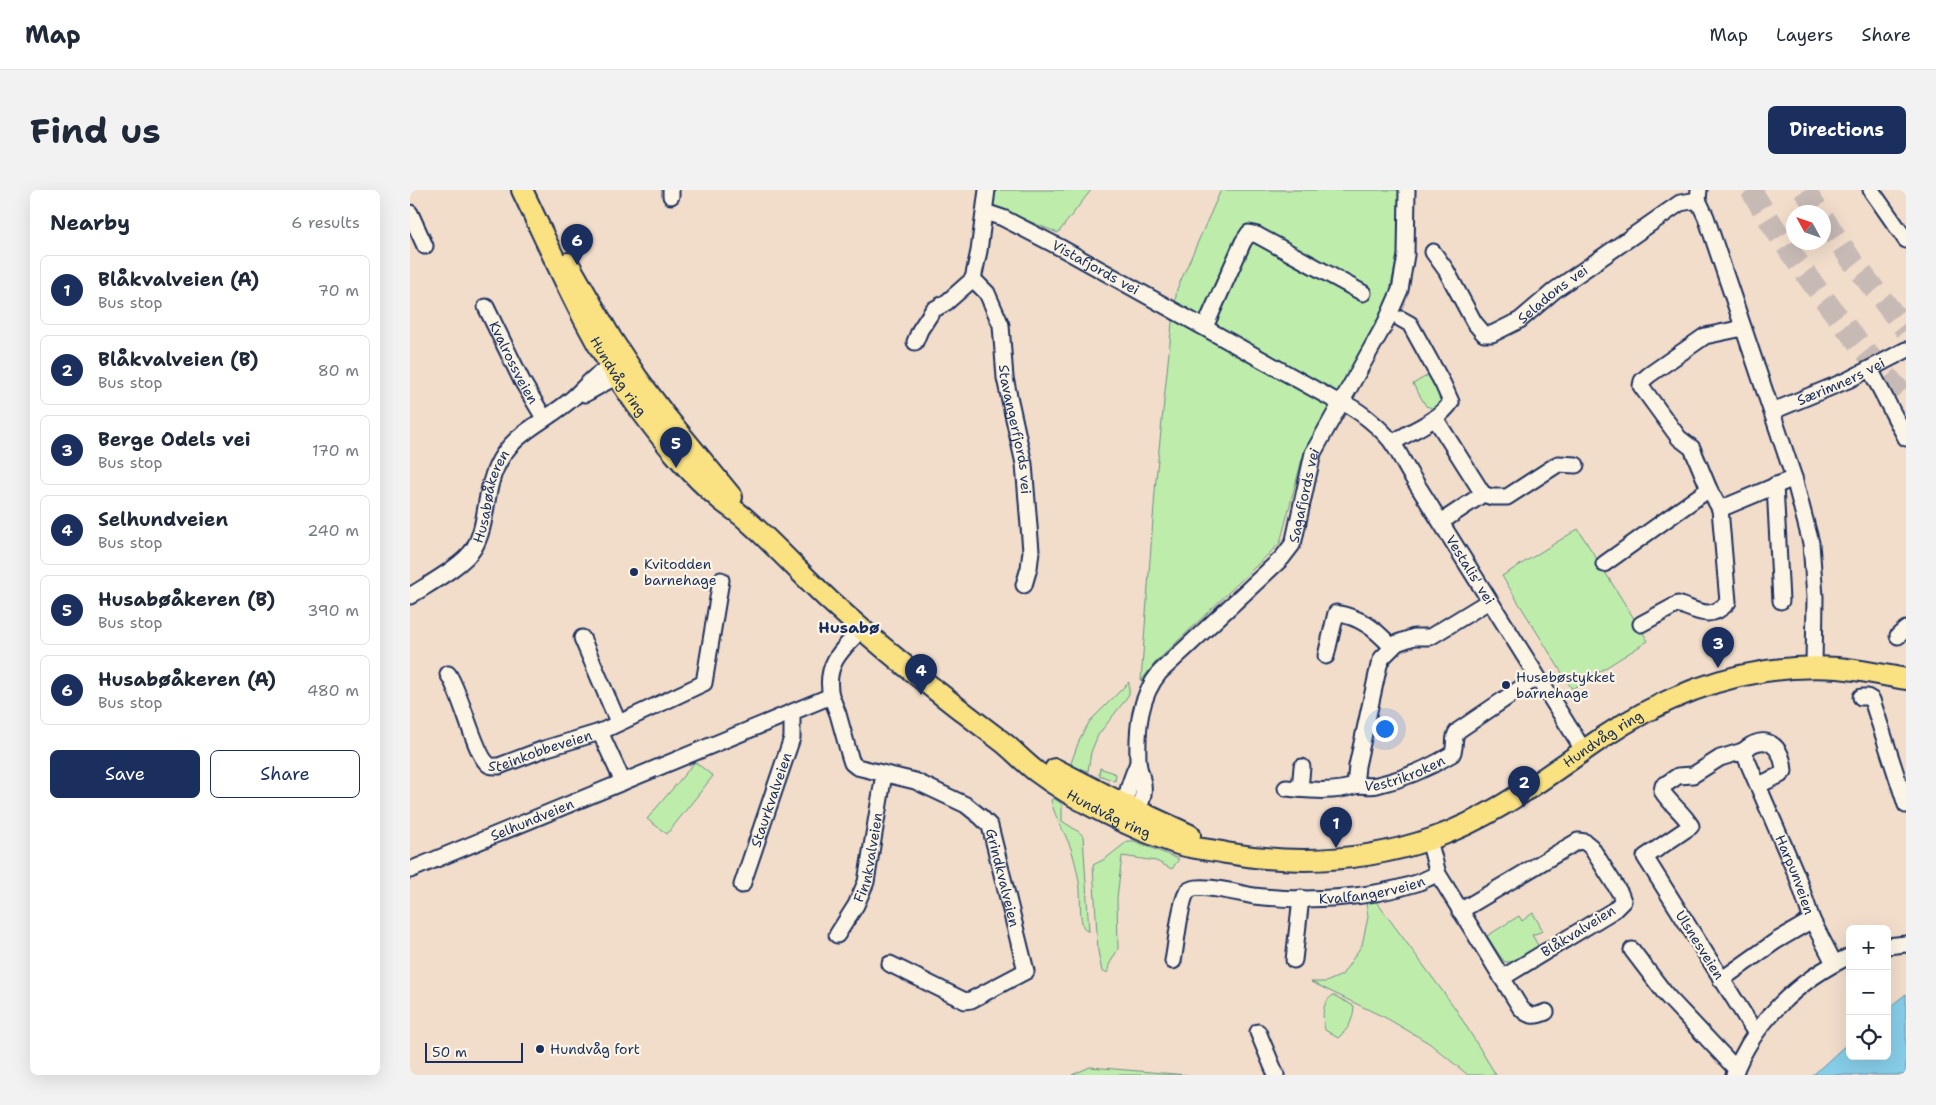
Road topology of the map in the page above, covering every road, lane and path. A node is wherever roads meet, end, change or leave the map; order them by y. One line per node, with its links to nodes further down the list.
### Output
1 (522, 190): 19 (main road, Hundvåg ring)
2 (987, 190): 6 (street)
3 (1407, 190): 21 (street, Sagafjords vei)
4 (1871, 190): 8 (street)
5 (1698, 195): 10 (street, Seladons vei); 16 (street)
6 (985, 212): 11 (street); 15 (street, Vistafjords vei)
7 (410, 213): 9 (street)
8 (1906, 240)
9 (425, 246)
10 (1432, 258)
11 (973, 279): 17 (street); 36 (street, Stavangerfjords vei)
12 (1363, 293): 15 (street)
13 (486, 307): 23 (street, Kvalrossveien)
14 (1401, 319): 24 (street)
15 (1205, 327): 21 (street, Vistafjords vei)
16 (1743, 328): 22 (street); 30 (street)
17 (915, 342)
18 (1906, 350): 20 (street, Særimners vei)
19 (618, 368): 23 (street, Husabøåkeren); 41 (main road, Hundvåg ring)
20 (1870, 369): 22 (street, Særimners vei); 25 (street)
21 (1342, 402): 26 (street, Vestalis' vei); 62 (street, Sagafjords vei)
22 (1773, 411): 28 (street)
23 (544, 418): 37 (street, Husabøåkeren)
24 (1435, 418): 26 (street); 31 (street)
25 (1906, 438)
26 (1392, 443): 33 (street, Vestalis' vei)
27 (1576, 465): 31 (street)
28 (1794, 478): 29 (street); 45 (street)
29 (1775, 485): 32 (street); 39 (street)
30 (1709, 489): 32 (street); 34 (street)
31 (1483, 494): 33 (street)
32 (1720, 509): 40 (street)
33 (1442, 522): 38 (street, Vestalis' vei)
34 (1604, 564)
35 (722, 580): 52 (street, Steinkobbeveien)
36 (1024, 585)
37 (410, 596)
38 (1489, 601): 43 (street); 47 (street, Vestalis' vei)
39 (1781, 601)
40 (1642, 624)
41 (862, 629): 49 (street); 62 (main road, Hundvåg ring)
42 (582, 638): 52 (street)
43 (1392, 647): 44 (street); 60 (street, Vestrikroken)
44 (1326, 656)
45 (1814, 667): 48 (main road, Hundvåg ring); 55 (main road, Hundvåg ring)
46 (448, 674): 53 (street, Steinkobbeveien)
47 (1537, 678): 55 (street, Vestalis' vei); 60 (street, Vestrikroken)
48 (1906, 679)
49 (831, 696): 51 (street, Selhundveien); 57 (street, Grindkvalveien)
50 (1861, 697): 61 (street)
51 (792, 714): 58 (street, Selhundveien); 66 (street, Staurkvalveien)
52 (618, 722): 53 (street, Steinkobbeveien)
53 (600, 732): 58 (street, Steinkobbeveien)
54 (1744, 750): 59 (street, Harpunveien); 59 (street); 80 (street, Ulsnesveien)
55 (1584, 751): 63 (main road, Hundvåg ring)
56 (1302, 767): 60 (street, Vestrikroken)
57 (884, 774): 70 (street, Finnkvalveien); 78 (street, Grindkvalveien)
58 (622, 782): 64 (street, Selhundveien)
59 (1759, 785): 69 (street, Harpunveien)
60 (1355, 786)
61 (1906, 805)
62 (1130, 813): 63 (main road, Hundvåg ring)
63 (1429, 840): 65 (street)
64 (410, 870)
65 (1438, 874): 67 (street, Kvalfangerveien); 68 (street)
66 (742, 885)
67 (1301, 898): 75 (street, Kvalfangerveien); 76 (street, Kvalfangerveien)
68 (1460, 911): 79 (street); 79 (street, Blåkvalveien)
69 (1812, 920): 77 (street, Harpunveien); 80 (street)
70 (837, 935)
71 (1906, 944): 72 (street)
72 (1891, 946)
73 (1632, 950): 84 (street)
74 (1846, 958): 77 (street)
75 (1294, 960)
76 (1174, 961)
77 (1834, 963): 83 (street)
78 (890, 964)
79 (1502, 978): 81 (street)
80 (1722, 980): 83 (street, Ulsnesveien)
81 (1546, 1012)
82 (1258, 1032): 85 (street)
83 (1755, 1032): 84 (street)
84 (1735, 1072)
85 (1276, 1075)

